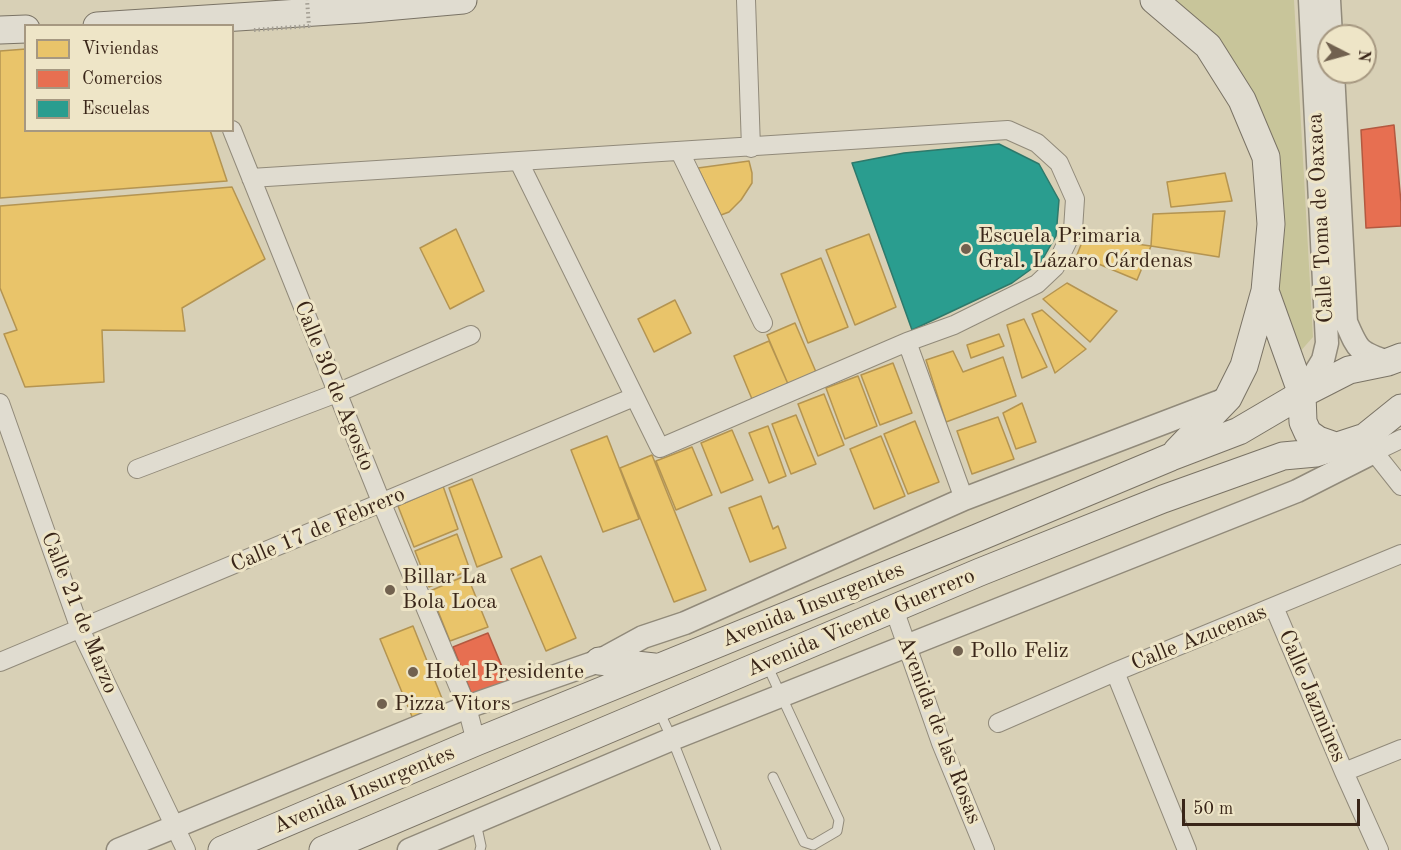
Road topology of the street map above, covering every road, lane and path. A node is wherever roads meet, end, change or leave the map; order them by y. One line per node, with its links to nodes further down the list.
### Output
1 (307, 0): 12 (path, bridge)
2 (463, 0): 7 (main road)
3 (746, 0): 15 (street)
4 (1154, 0): 19 (main road)
5 (1310, 0): 25 (street, Calle Toma de Oaxaca)
6 (1329, 0): 9 (street)
7 (189, 23): 8 (main road)
8 (158, 24)
9 (1330, 24)
10 (24, 29): 11 (main road)
11 (0, 30)
12 (254, 30)
13 (1334, 84): 23 (street, Calle Toma de Oaxaca)
14 (233, 132): 18 (street, Calle 30 de Agosto)
15 (751, 148): 16 (street); 22 (street)
16 (680, 152): 17 (street); 20 (street)
17 (519, 162): 18 (street); 26 (street)
18 (250, 178): 24 (street, Calle 30 de Agosto)
19 (1265, 291): 25 (main road); 27 (main road)
20 (763, 323)
21 (471, 334): 24 (street)
22 (907, 342): 26 (street); 36 (street)
23 (1395, 360): 25 (main road, Avenida Insurgentes)
24 (337, 393): 34 (street); 37 (street, Calle 30 de Agosto)
25 (1302, 394): 32 (main road); 33 (main road, Avenida Insurgentes)
26 (634, 397): 37 (street, Calle 17 de Febrero)
27 (1228, 398): 33 (main road); 36 (street)
28 (0, 403): 42 (street, Calle 21 de Marzo)
29 (1401, 408): 31 (main road, Avenida Vicente Guerrero)
30 (1401, 439): 31 (street)
31 (1369, 444): 32 (main road, Avenida Vicente Guerrero); 35 (street); 44 (street)
32 (1338, 447): 41 (main road, Avenida Vicente Guerrero)
33 (1171, 457): 39 (main road, Avenida Insurgentes)
34 (137, 469)
35 (1401, 486)
36 (964, 499): 45 (street)
37 (381, 504): 42 (street, Calle 17 de Febrero); 51 (street, Calle 30 de Agosto)
38 (1401, 554): 40 (street, Calle Azucenas)
39 (826, 599): 43 (main road); 48 (main road, Avenida Insurgentes)
40 (1274, 607): 49 (street, Calle Azucenas); 57 (street, Calle Jazmines)
41 (894, 609): 43 (main road, Avenida Vicente Guerrero); 44 (street, Avenida de las Rosas)
42 (80, 629): 46 (street, Calle 17 de Febrero); 60 (street, Calle 21 de Marzo)
43 (837, 633): 47 (main road, Avenida Vicente Guerrero)
44 (907, 646): 50 (street); 68 (street, Avenida de las Rosas)
45 (598, 661): 48 (main road); 51 (street)
46 (0, 662)
47 (766, 663): 50 (lane); 52 (main road, Avenida Vicente Guerrero)
48 (661, 667): 55 (main road, Avenida Insurgentes)
49 (1115, 672): 53 (street, Calle Azucenas); 69 (street)
50 (781, 696): 54 (street); 58 (lane)
51 (467, 707): 55 (street, Calle 30 de Agosto); 60 (street)
52 (658, 709): 54 (lane); 64 (main road, Avenida Vicente Guerrero)
53 (998, 723)
54 (672, 739): 59 (street); 67 (lane)
55 (476, 742): 63 (main road, Avenida Insurgentes)
56 (1401, 749): 57 (street)
57 (1344, 772): 70 (street, Calle Jazmines)
58 (773, 777)
59 (476, 822): 65 (street); 66 (lane)
60 (174, 826): 61 (street); 62 (street, Calle 21 de Marzo)
61 (118, 850)
62 (186, 850)
63 (222, 850)
64 (323, 850)
65 (409, 850)
66 (480, 850)
67 (716, 850)
68 (985, 850)
69 (1187, 850)
70 (1379, 850)

